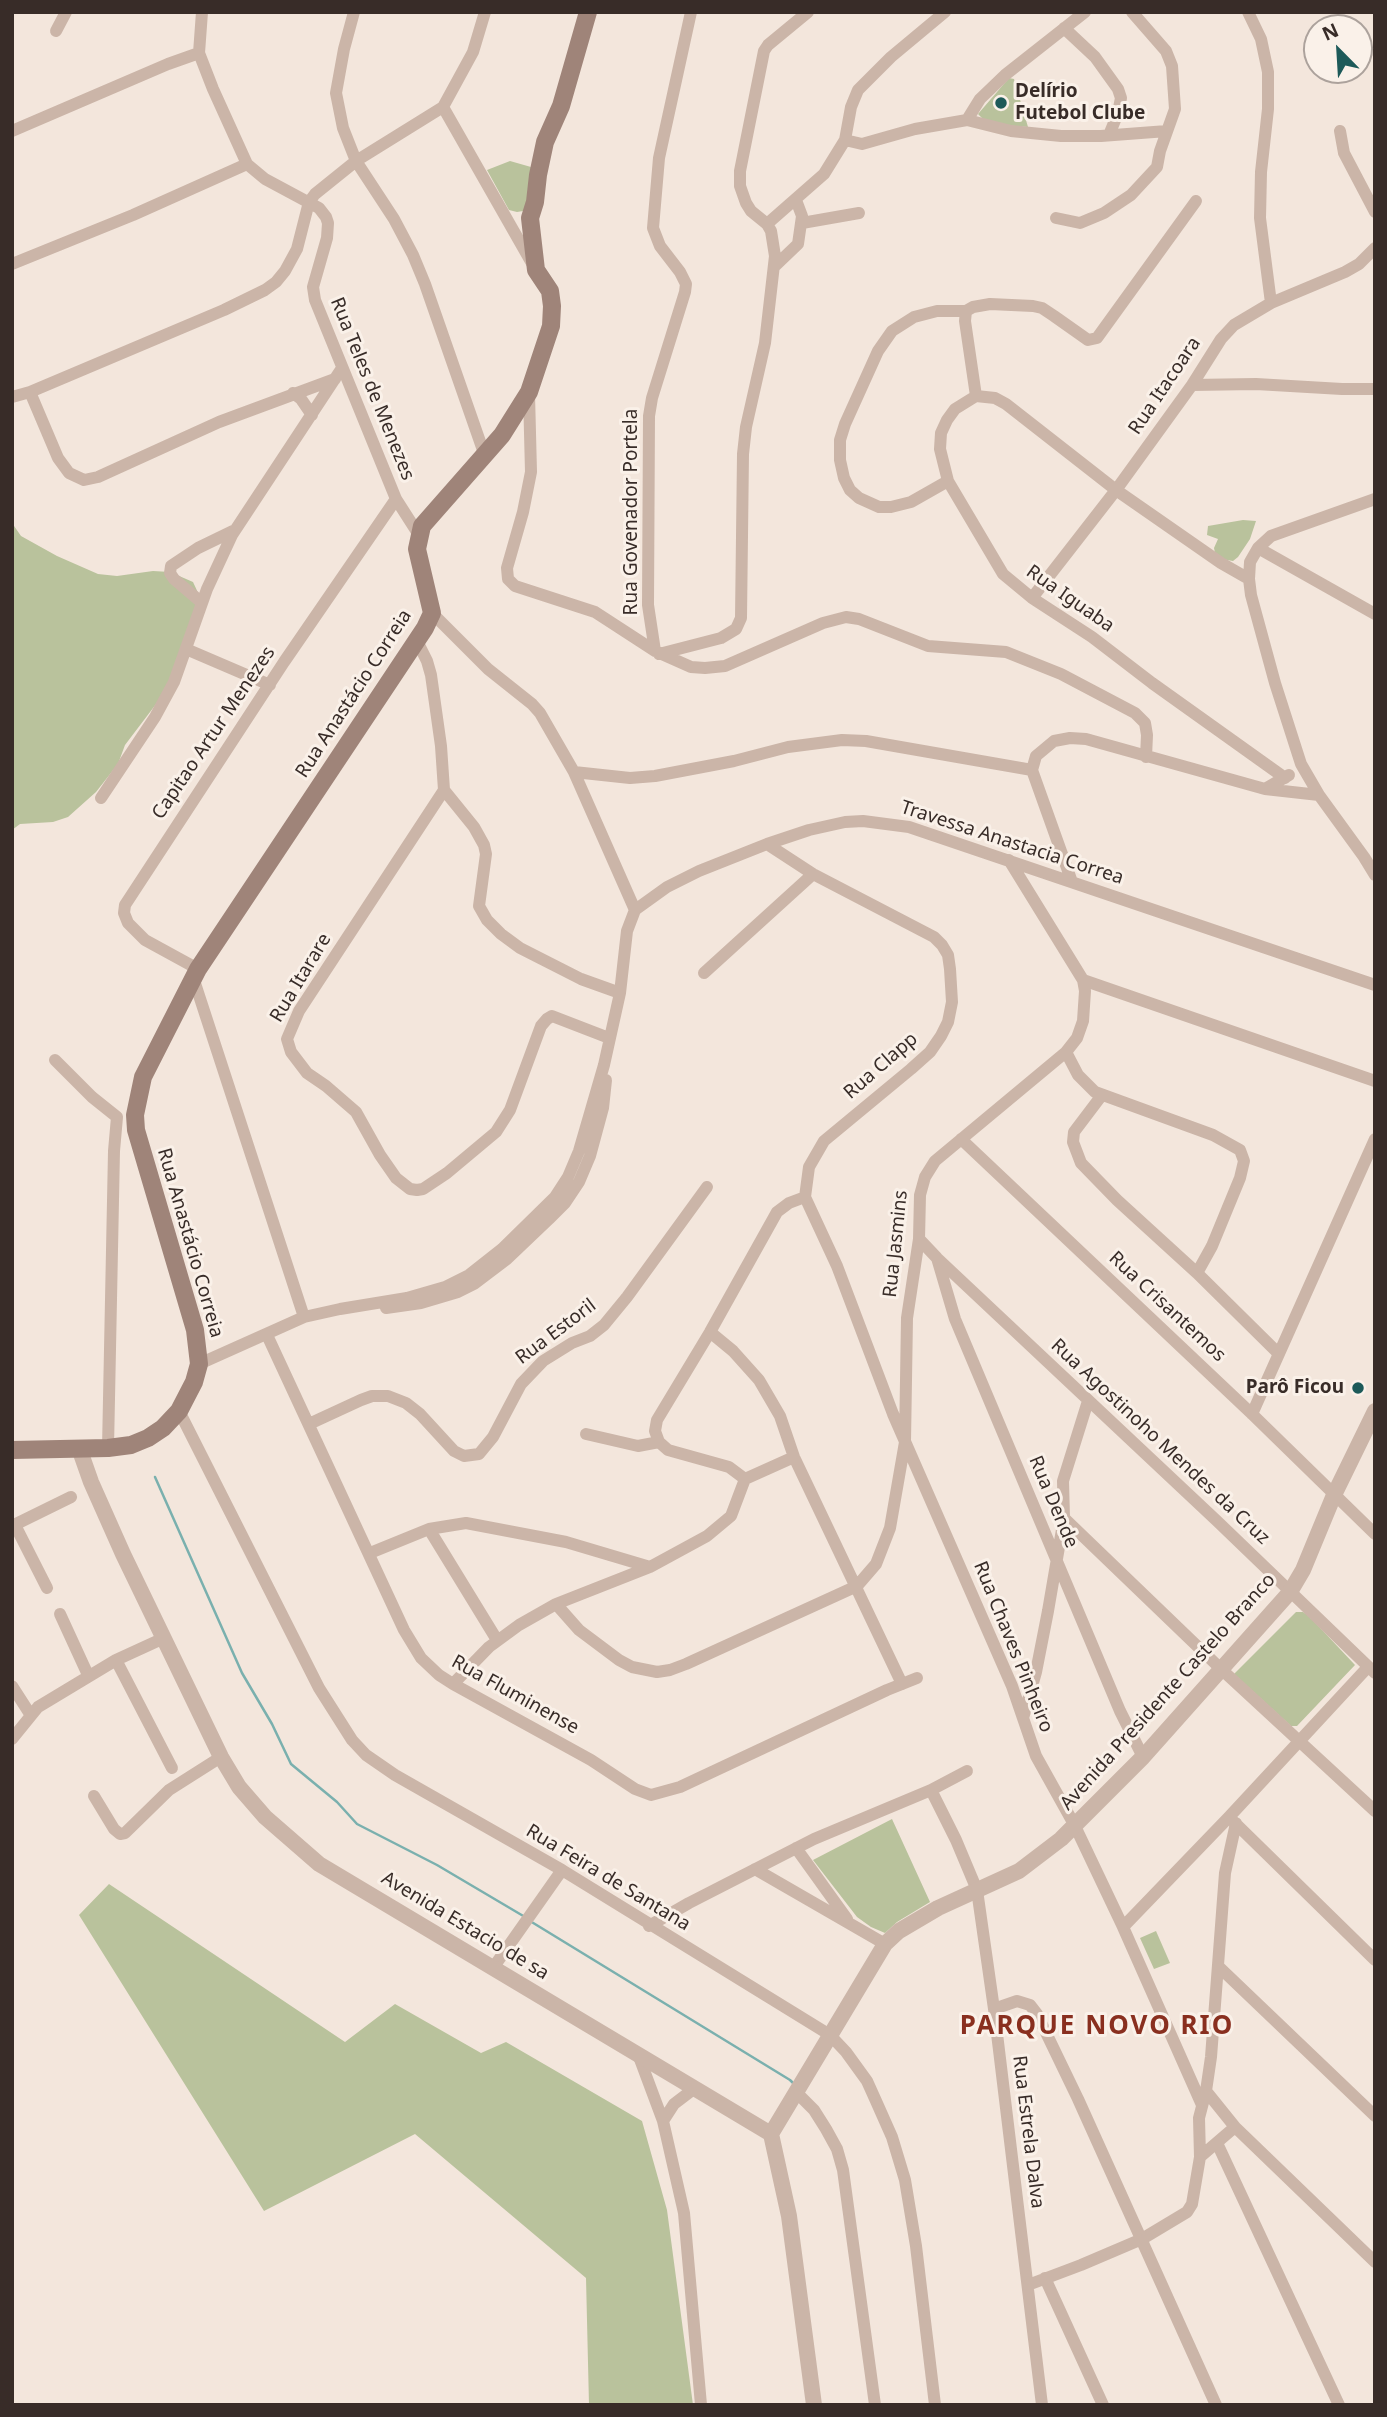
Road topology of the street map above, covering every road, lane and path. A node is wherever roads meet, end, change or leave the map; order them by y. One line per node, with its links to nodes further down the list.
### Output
1 (66, 12): 13 (street)
2 (202, 12): 14 (street, Rua Teles de Menezes)
3 (354, 12): 22 (street)
4 (485, 12): 15 (street)
5 (588, 12): 35 (main road)
6 (691, 12): 63 (street, Rua Govenador Portela)
7 (808, 12): 31 (street)
8 (945, 12): 21 (street)
9 (1085, 12): 12 (street)
10 (1132, 12): 18 (street)
11 (1248, 12): 36 (street)
12 (1064, 28): 16 (street); 20 (street)
13 (56, 31)
14 (199, 53): 17 (street); 23 (street, Rua Teles de Menezes)
15 (443, 107): 22 (street); 35 (street)
16 (967, 120): 20 (street); 21 (street)
17 (12, 131)
18 (1167, 131): 20 (street); 29 (street)
19 (1340, 131): 27 (street)
20 (1109, 135)
21 (845, 139): 24 (street)
22 (356, 161): 26 (street); 48 (street)
23 (247, 164): 26 (street, Rua Teles de Menezes); 33 (street)
24 (796, 200): 30 (street); 31 (street)
25 (1196, 201): 37 (street)
26 (309, 202): 38 (street, Rua Teles de Menezes); 41 (street)
27 (1375, 212)
28 (859, 213): 30 (street)
29 (1056, 218)
30 (802, 223): 34 (street)
31 (769, 227): 34 (street)
32 (1375, 248): 36 (street, Rua Itacoara)
33 (12, 264)
34 (775, 265): 63 (street)
35 (536, 270): 42 (main road)
36 (1271, 303): 39 (street, Rua Itacoara)
37 (966, 311): 45 (street); 49 (street)
38 (335, 379): 43 (street); 44 (street, Rua Teles de Menezes); 44 (street); 47 (street)
39 (1192, 384): 40 (street); 50 (street, Rua Itacoara)
40 (1375, 389)
41 (30, 392): 43 (street); 46 (street)
42 (529, 392): 48 (main road); 63 (street)
43 (293, 393): 47 (street)
44 (352, 393): 51 (street, Rua Teles de Menezes)
45 (976, 396): 49 (street, Rua Iguaba); 50 (street)
46 (12, 397)
47 (312, 415): 53 (street)
48 (485, 456): 54 (main road)
49 (948, 481): 57 (street, Rua Iguaba)
50 (1116, 490): 56 (street); 57 (street, Rua Itacoara)
51 (396, 499): 54 (street, Rua Teles de Menezes); 64 (street, Capitao Artur Menezes)
52 (1375, 499): 55 (street)
53 (235, 531): 58 (street); 58 (street)
54 (419, 535): 59 (main road, Rua Anastácio Correia)
55 (1258, 548): 56 (street); 60 (street)
56 (1249, 579): 66 (street)
57 (1032, 598): 69 (street, Rua Iguaba)
58 (201, 603): 62 (street)
59 (432, 612): 61 (main road, Rua Anastácio Correia); 68 (street)
60 (1375, 614)
61 (417, 641): 71 (street); 81 (main road, Rua Anastácio Correia)
62 (186, 649): 64 (street); 73 (street)
63 (657, 652): 65 (street)
64 (270, 685): 81 (street, Capitao Artur Menezes)
65 (1146, 757): 67 (street); 70 (street)
66 (1301, 764): 69 (street); 72 (street)
67 (1032, 771): 68 (street); 78 (street)
68 (573, 772): 79 (street)
69 (1285, 778): 70 (street)
70 (1265, 789): 72 (street)
71 (444, 790): 86 (street); 87 (street, Rua Itarare)
72 (1319, 795): 77 (street)
73 (101, 798)
74 (767, 844): 75 (street, Travessa Anastacia Correa); 76 (street, Rua Clapp); 79 (street, Travessa Anastacia Correa)
75 (1009, 860): 78 (street, Travessa Anastacia Correa); 84 (street)
76 (813, 874): 82 (street); 96 (street, Rua Clapp)
77 (1375, 875)
78 (1072, 882): 83 (street, Travessa Anastacia Correa)
79 (635, 910): 86 (street)
80 (1375, 972): 83 (street)
81 (196, 973): 92 (main road, Rua Anastácio Correia); 100 (street)
82 (704, 973)
83 (1356, 978): 85 (street, Travessa Anastacia Correa)
84 (1083, 979): 88 (street, Rua Jasmins); 90 (street)
85 (1375, 985)
86 (620, 993): 87 (street)
87 (609, 1038): 100 (street)
88 (1066, 1052): 91 (street); 93 (street, Rua Jasmins)
89 (55, 1060): 92 (street)
90 (1375, 1081)
91 (1102, 1095): 99 (street); 99 (street)
92 (126, 1116): 104 (main road, Rua Anastácio Correia); 115 (street)
93 (961, 1139): 97 (street, Rua Jasmins); 108 (street, Rua Crisantemos)
94 (1375, 1139): 103 (street)
95 (707, 1187): 109 (street, Rua Estoril)
96 (805, 1197): 101 (street); 113 (street, Rua Chaves Pinheiro)
97 (919, 1239): 98 (street, Rua Agostinoho Mendes da Cruz); 113 (street, Rua Jasmins)
98 (937, 1258): 105 (street, Rua Agostinoho Mendes da Cruz); 126 (street, Rua Dende)
99 (1197, 1273): 103 (street)
100 (304, 1317): 102 (street)
101 (710, 1332): 112 (street); 117 (street)
102 (267, 1335): 104 (street); 109 (street, Rua Fluminense)
103 (1279, 1354): 108 (street)
104 (200, 1364): 106 (main road, Rua Anastácio Correia)
105 (1088, 1401): 121 (street); 130 (street, Rua Agostinoho Mendes da Cruz)
106 (179, 1411): 115 (main road, Rua Anastácio Correia); 162 (street, Rua Feira de Santana)
107 (1375, 1411): 111 (street, Avenida Presidente Castelo Branco)
108 (1252, 1415): 119 (street, Rua Crisantemos)
109 (309, 1424): 125 (street, Rua Fluminense)
110 (586, 1434): 112 (street)
111 (1369, 1439): 119 (street, Avenida Presidente Castelo Branco)
112 (659, 1442): 118 (street)
113 (905, 1442): 128 (street, Rua Jasmins); 146 (street, Rua Chaves Pinheiro)
114 (79, 1448): 115 (main road, Rua Anastácio Correia); 116 (main road, Rua Anastácio Correia); 135 (street, Avenida Estacio de sa)
115 (108, 1448)
116 (12, 1450)
117 (794, 1457): 118 (street); 128 (street)
118 (745, 1479): 127 (street)
119 (1334, 1495): 124 (street, Rua Crisantemos); 130 (street, Avenida Presidente Castelo Branco)
120 (71, 1497): 122 (street)
121 (1064, 1518): 126 (street); 138 (street)
122 (14, 1525): 129 (street)
123 (429, 1529): 125 (street); 127 (street); 136 (street)
124 (1375, 1534)
125 (370, 1553): 143 (street, Rua Fluminense)
126 (1057, 1560): 131 (street, Rua Dende); 132 (street)
127 (650, 1567): 133 (street)
128 (857, 1586): 133 (street); 144 (street)
129 (47, 1587)
130 (1290, 1592): 138 (street, Avenida Presidente Castelo Branco); 139 (street, Rua Agostinoho Mendes da Cruz)
131 (1072, 1597): 132 (street); 151 (street, Rua Dende)
132 (1050, 1601): 142 (street)
133 (555, 1604): 136 (street)
134 (60, 1614): 140 (street)
135 (164, 1638): 137 (street); 152 (street, Avenida Estacio de sa)
136 (497, 1640): 143 (street)
137 (116, 1660): 140 (street); 153 (street)
138 (1221, 1669): 150 (street); 151 (street, Avenida Presidente Castelo Branco)
139 (1372, 1670): 150 (street)
140 (88, 1675): 147 (street)
141 (917, 1678): 144 (street, Rua Fluminense)
142 (1034, 1680): 146 (street); 148 (street)
143 (453, 1684): 144 (street, Rua Fluminense)
144 (902, 1684)
145 (12, 1686): 147 (street)
146 (1012, 1686): 148 (street, Rua Chaves Pinheiro)
147 (30, 1714): 149 (street)
148 (1023, 1718): 159 (street, Rua Chaves Pinheiro)
149 (12, 1739)
150 (1300, 1740): 157 (street); 158 (street)
151 (1143, 1757): 159 (street, Avenida Presidente Castelo Branco)
152 (221, 1758): 156 (street); 170 (street, Avenida Estacio de sa)
153 (172, 1768)
154 (967, 1770): 155 (street)
155 (930, 1790): 160 (street); 163 (street, Rua Estrela Dalva)
156 (94, 1796)
157 (1375, 1811)
158 (1232, 1820): 166 (street); 168 (street); 169 (street)
159 (1075, 1826): 163 (street, Avenida Presidente Castelo Branco); 166 (street, Rua Chaves Pinheiro)
160 (796, 1848): 161 (street); 164 (street)
161 (755, 1869): 164 (street); 165 (street)
162 (562, 1870): 165 (street, Rua Feira de Santana); 170 (street)
163 (977, 1890): 167 (street, Avenida Presidente Castelo Branco); 171 (street, Rua Estrela Dalva)
164 (849, 1922): 167 (street)
165 (649, 1926): 172 (street, Rua Feira de Santana)
166 (1123, 1927): 177 (street, Rua Chaves Pinheiro)
167 (886, 1944): 172 (street, Avenida Presidente Castelo Branco)
168 (1375, 1960)
169 (1218, 1966): 175 (street); 178 (street)
170 (493, 1968): 173 (street, Avenida Estacio de sa)
171 (994, 2009): 184 (street); 187 (street, Rua Estrela Dalva)
172 (830, 2035): 176 (street, Avenida Presidente Castelo Branco); 191 (street, Rua Feira de Santana)
173 (638, 2054): 174 (street, Avenida Estacio de sa); 179 (street)
174 (695, 2088): 179 (street); 181 (street, Avenida Estacio de sa)
175 (1206, 2091): 177 (street); 180 (street)
176 (796, 2092): 181 (street, Avenida Presidente Castelo Branco); 190 (street)
177 (1202, 2105): 183 (street)
178 (1375, 2116)
179 (663, 2121): 188 (street)
180 (1235, 2127): 182 (street); 185 (street)
181 (771, 2134): 189 (street)
182 (1217, 2143): 183 (street); 195 (street)
183 (1200, 2157): 184 (street)
184 (1142, 2239): 186 (street); 194 (street)
185 (1375, 2262)
186 (1045, 2278): 187 (street); 193 (street)
187 (1028, 2285): 192 (street, Rua Estrela Dalva)
188 (701, 2405)
189 (814, 2405)
190 (875, 2405)
191 (935, 2405)
192 (1042, 2405)
193 (1103, 2405)
194 (1216, 2405)
195 (1339, 2405)

